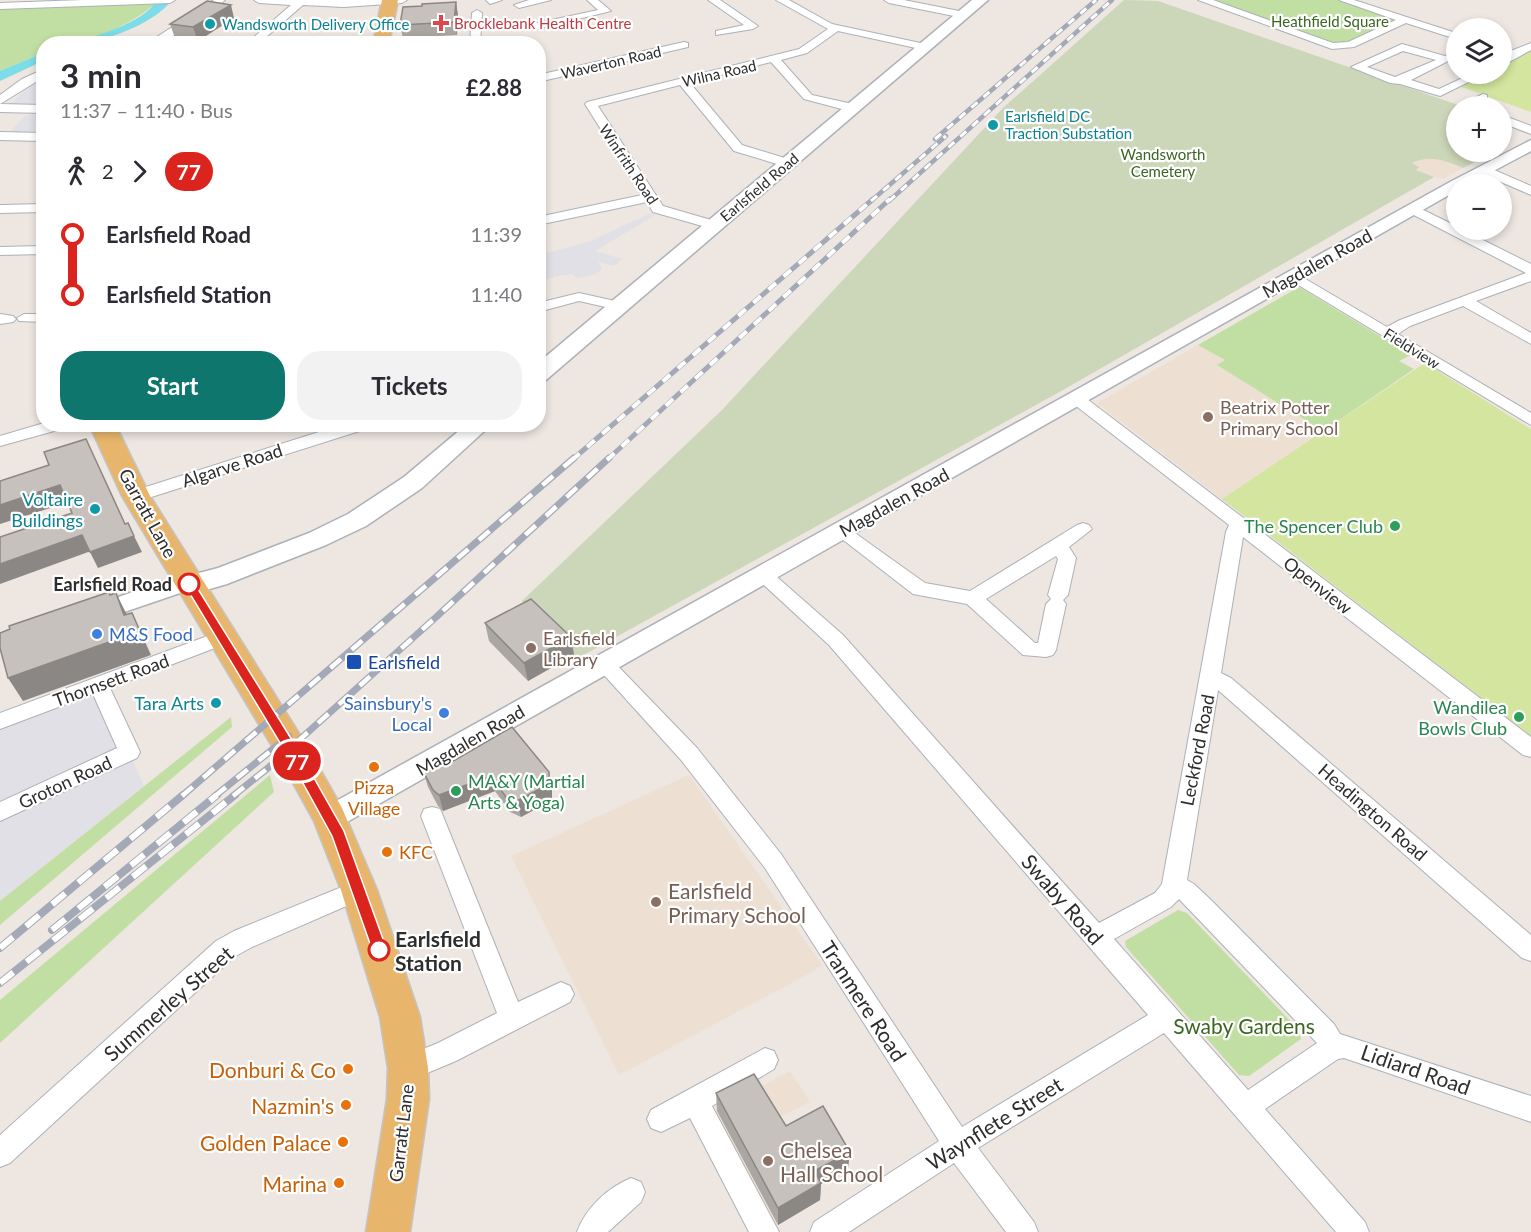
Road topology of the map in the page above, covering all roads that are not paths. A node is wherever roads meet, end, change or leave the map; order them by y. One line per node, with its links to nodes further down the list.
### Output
1 (170, 0): 12 (street)
2 (220, 0): 24 (street)
3 (259, 0): 14 (street)
4 (541, 0): 15 (street)
5 (592, 0): 20 (street)
6 (713, 0): 22 (street)
7 (781, 0): 21 (street)
8 (889, 0): 18 (street)
9 (981, 0): 18 (main road, Earlsfield Road)
10 (1203, 0): 19 (street)
11 (1344, 0): 19 (street)
12 (154, 1): 16 (street)
13 (394, 1): 14 (street); 26 (main road)
14 (300, 2): 25 (street)
15 (519, 5)
16 (0, 6)
17 (477, 13): 27 (street)
18 (964, 15): 30 (main road, Earlsfield Road)
19 (1404, 20): 23 (street)
20 (533, 27)
21 (836, 28): 30 (street); 32 (street, Wilna Road)
22 (720, 33)
23 (1446, 33)
24 (164, 36)
25 (260, 36)
26 (383, 36)
27 (476, 36)
28 (684, 45): 35 (street, Waverton Road)
29 (1531, 46): 31 (street)
30 (925, 47): 42 (main road, Earlsfield Road)
31 (1512, 51)
32 (774, 59): 37 (street, Wilna Road); 42 (street)
33 (1445, 59): 36 (street); 36 (street)
34 (36, 76): 39 (street)
35 (546, 77)
36 (1401, 80): 38 (street)
37 (683, 81): 40 (street, Wilna Road); 50 (street)
38 (1458, 84)
39 (0, 101)
40 (594, 102): 55 (street, Winfrith Road)
41 (0, 108): 43 (street)
42 (853, 108): 50 (main road, Earlsfield Road)
43 (22, 109): 44 (street); 47 (street)
44 (36, 109)
45 (1512, 123): 46 (street)
46 (1531, 130)
47 (0, 134): 48 (street)
48 (36, 136)
49 (1531, 145): 51 (street, Magdalen Road)
50 (788, 163): 60 (main road, Earlsfield Road)
51 (1485, 170): 52 (street, Magdalen Road); 54 (street)
52 (1478, 174)
53 (1446, 191): 58 (street, Magdalen Road)
54 (1531, 191)
55 (650, 197): 59 (street); 60 (street, Winfrith Road)
56 (36, 208): 57 (street)
57 (2, 209)
58 (1413, 209): 63 (street); 65 (street, Magdalen Road)
59 (546, 219)
60 (713, 225): 68 (main road, Earlsfield Road)
61 (36, 250): 62 (street)
62 (0, 251)
63 (1531, 270)
64 (1531, 276): 66 (street)
65 (1292, 277): 71 (street, Fieldview); 74 (street, Magdalen Road)
66 (1465, 301): 71 (street); 72 (street)
67 (546, 306): 68 (street)
68 (619, 306): 73 (main road, Earlsfield Road)
69 (24, 318): 70 (street)
70 (36, 318)
71 (1388, 333): 75 (street, Fieldview)
72 (1531, 339)
73 (546, 368)
74 (1077, 399): 82 (street, Openview); 84 (street, Magdalen Road)
75 (1531, 420)
76 (36, 431): 80 (street)
77 (106, 432): 81 (main road, Garratt Lane)
78 (315, 432): 81 (street, Algarve Road)
79 (472, 432): 87 (main road)
80 (0, 441)
81 (136, 496): 87 (main road, Garratt Lane)
82 (1240, 525): 92 (street, Leckford Road); 95 (street, Openview)
83 (1083, 529): 85 (street)
84 (842, 532): 86 (street, Magdalen Road); 88 (street)
85 (1058, 546): 88 (street); 88 (street)
86 (762, 575): 91 (street, Magdalen Road); 101 (street, Swaby Road)
87 (189, 584): 89 (street); 90 (main road, Garratt Lane)
88 (973, 598)
89 (73, 622)
90 (221, 638): 93 (street, Thornsett Road); 98 (main road, Garratt Lane)
91 (605, 665): 98 (street, Magdalen Road); 113 (street, Tranmere Road)
92 (1211, 677): 99 (street, Leckford Road); 102 (street, Headington Road)
93 (99, 686): 94 (street, Thornsett Road); 96 (street, Groton Road)
94 (0, 721)
95 (1531, 749)
96 (0, 812)
97 (432, 816): 104 (street)
98 (330, 818): 100 (main road, Garratt Lane)
99 (1173, 885): 101 (street); 106 (street)
100 (359, 890): 108 (main road, Garratt Lane); 114 (street, Summerley Street)
101 (1096, 936): 105 (street, Swaby Road)
102 (1531, 950)
103 (561, 994): 104 (street)
104 (511, 1017): 108 (street)
105 (1166, 1018): 110 (street, Swaby Road); 113 (street, Waynflete Street)
106 (1333, 1047): 110 (street); 111 (street, Lidiard Road)
107 (765, 1060): 109 (street)
108 (408, 1068): 116 (main road, Garratt Lane)
109 (695, 1101): 112 (street); 118 (street)
110 (1245, 1107): 121 (street, Swaby Road)
111 (1531, 1108)
112 (661, 1119)
113 (957, 1145): 119 (street, Waynflete Street); 120 (street, Tranmere Road)
114 (0, 1153)
115 (631, 1192): 117 (street)
116 (388, 1232)
117 (591, 1232)
118 (765, 1232)
119 (824, 1232)
120 (1024, 1232)
121 (1355, 1232)

